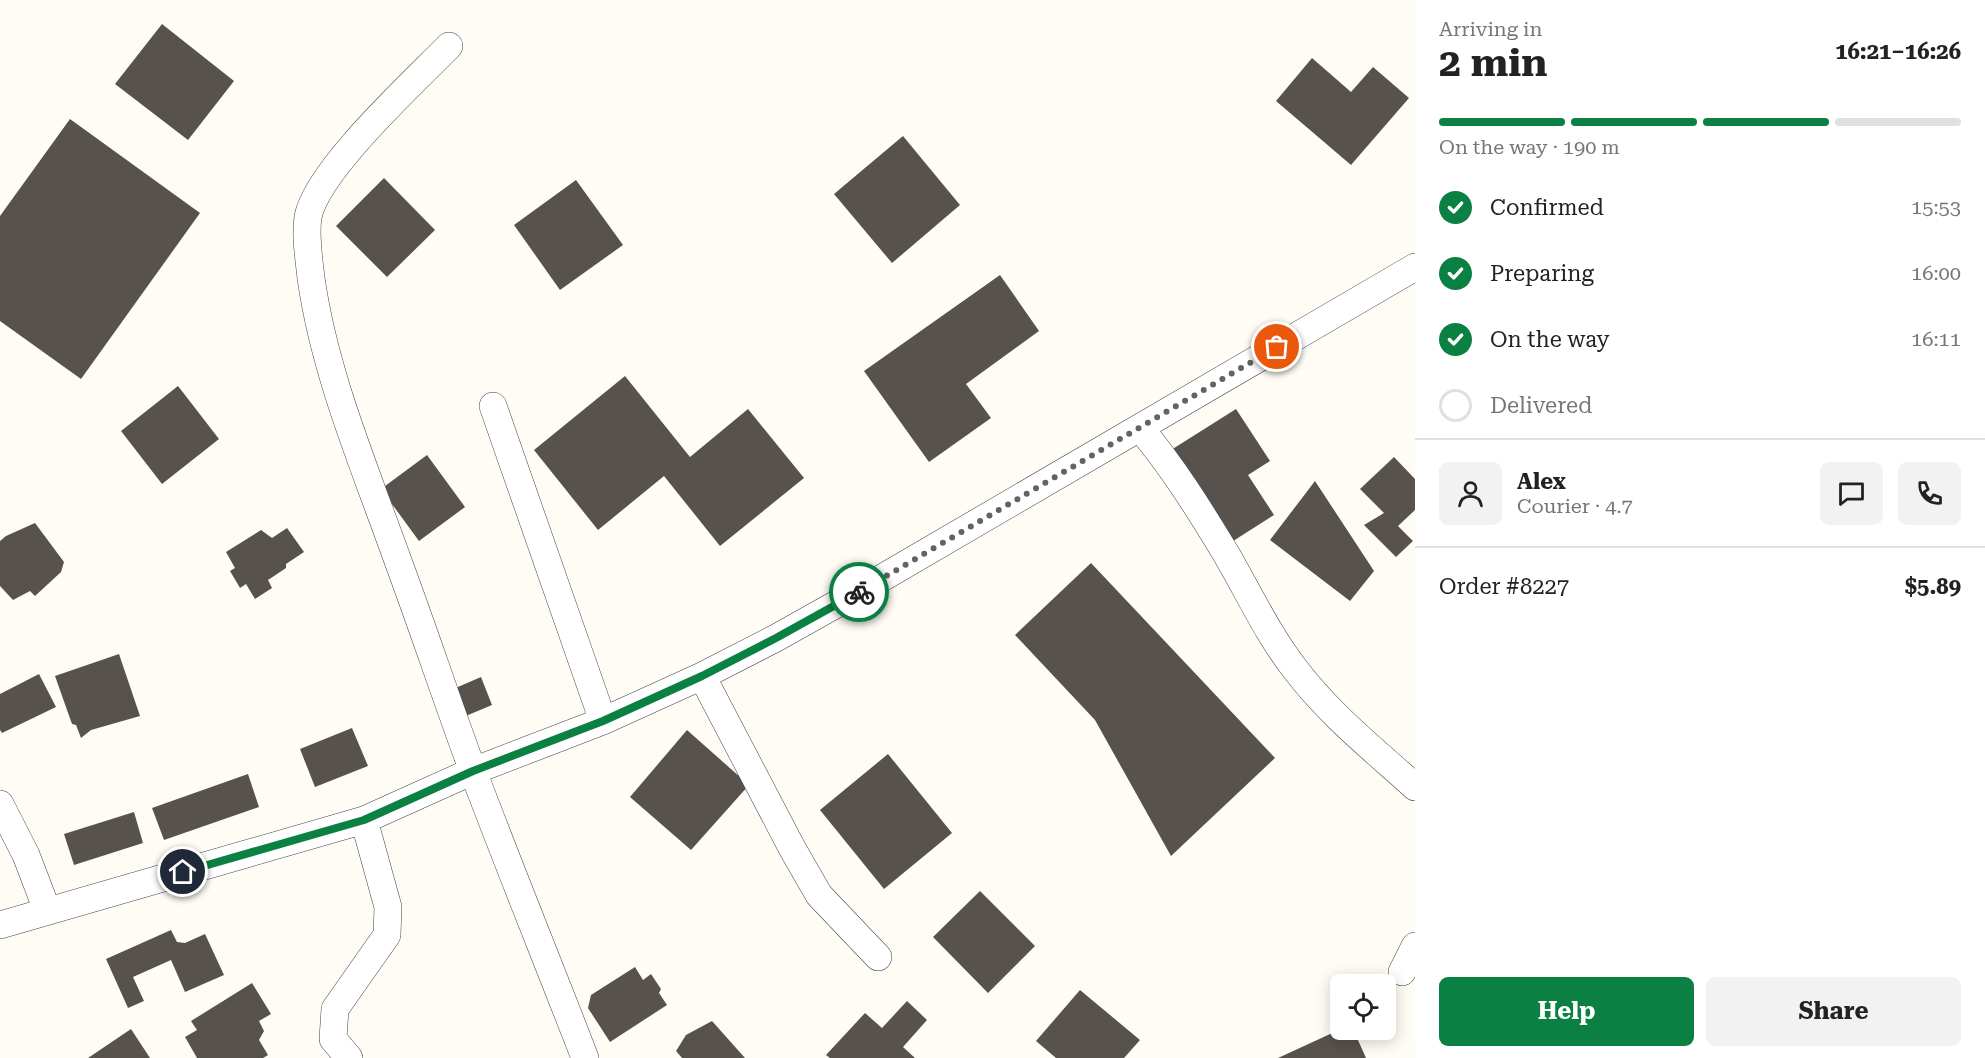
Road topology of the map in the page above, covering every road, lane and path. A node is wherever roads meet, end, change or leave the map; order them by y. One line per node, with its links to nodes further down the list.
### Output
1 (449, 46): 7 (street)
2 (1415, 267): 4 (street)
3 (493, 406): 6 (street)
4 (1140, 428): 5 (street); 8 (street)
5 (702, 676): 6 (street); 14 (street)
6 (603, 721): 7 (street)
7 (473, 771): 10 (street); 17 (street)
8 (1415, 787)
9 (0, 804): 11 (street)
10 (364, 820): 11 (street); 16 (street)
11 (47, 910): 12 (street)
12 (0, 925)
13 (1415, 946): 15 (street)
14 (878, 957)
15 (1402, 972)
16 (349, 1058)
17 (585, 1058)

